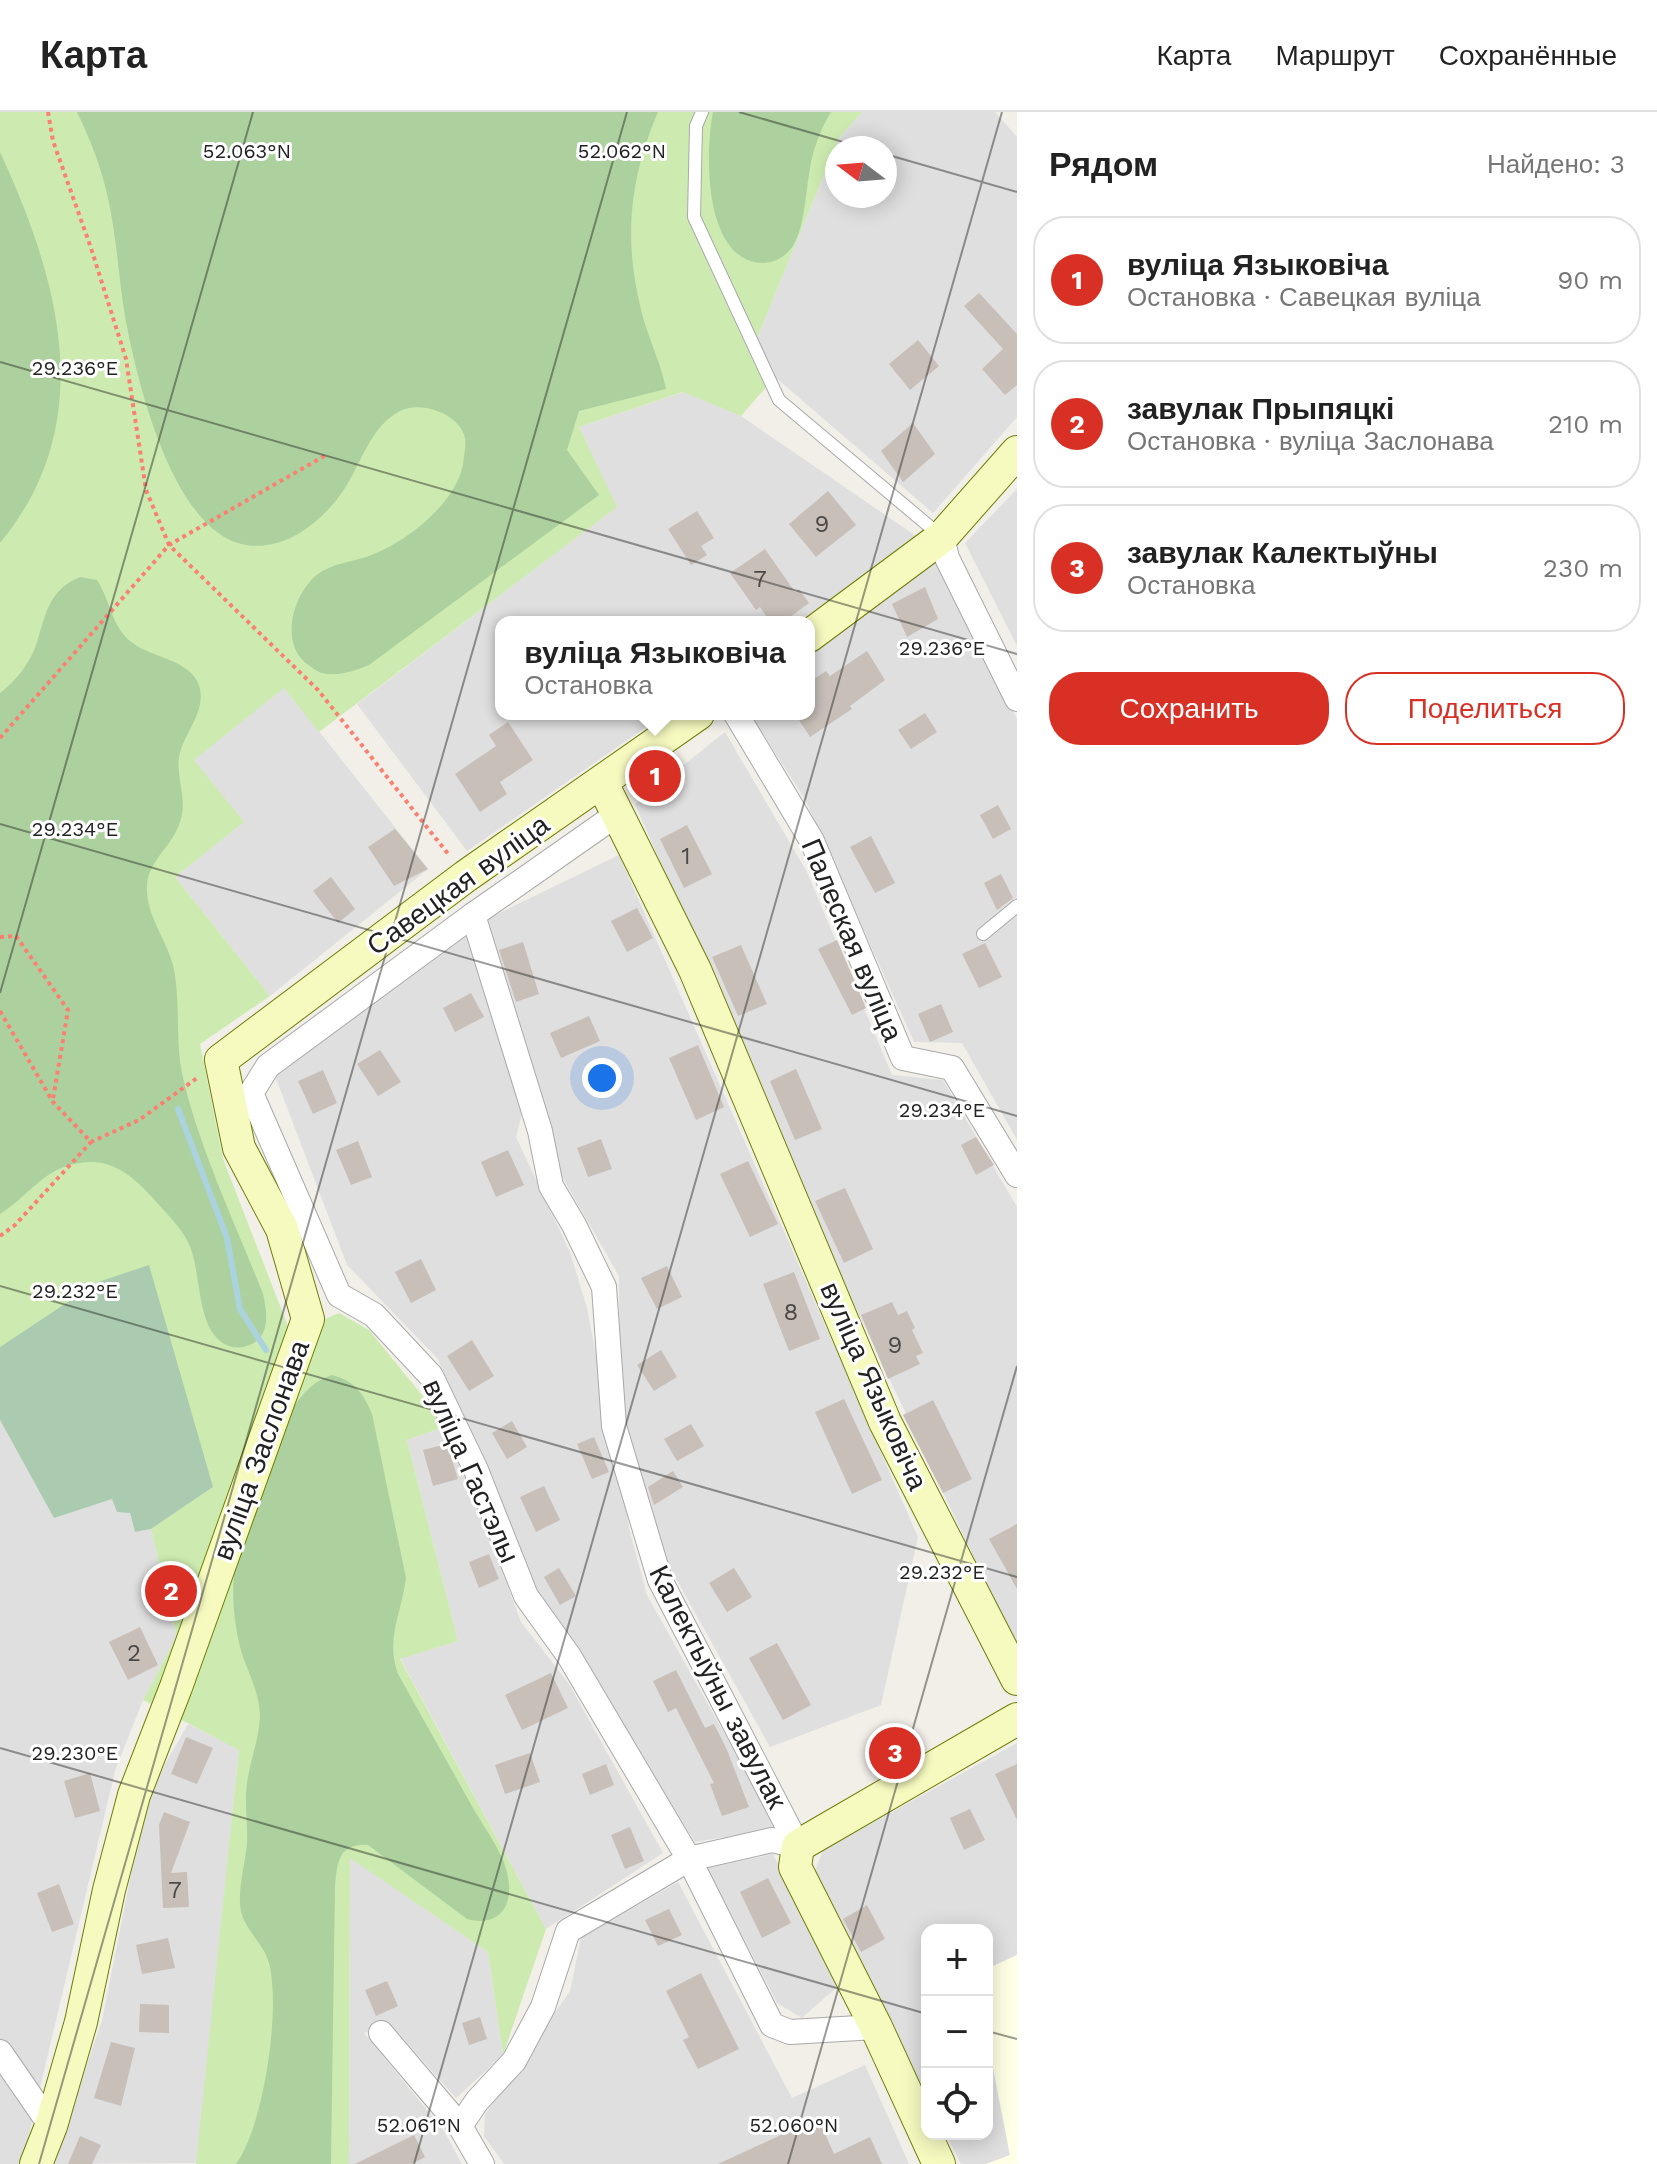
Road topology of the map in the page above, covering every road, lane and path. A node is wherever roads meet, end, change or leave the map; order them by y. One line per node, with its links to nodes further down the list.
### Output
1 (48, 112): 6 (path)
2 (702, 112): 5 (lane)
3 (326, 455): 6 (path)
4 (1016, 455): 5 (street)
5 (942, 537): 7 (street); 8 (street)
6 (169, 545): 11 (path); 14 (path)
7 (815, 632)
8 (1017, 699)
9 (690, 720): 12 (street, Савецкая вуліца)
10 (740, 720): 24 (street, Палеская вуліца)
11 (0, 738)
12 (602, 783): 13 (street, вуліца Языковіча); 14 (street, Савецкая вуліца)
13 (616, 815): 16 (street, Савецкая вуліца); 26 (street, вуліца Языковіча)
14 (466, 876): 20 (street, Савецкая вуліца)
15 (1017, 906): 17 (lane)
16 (473, 915): 21 (street, Савецкая вуліца); 28 (street, Калектыўны завулак)
17 (983, 934)
18 (0, 937): 22 (path)
19 (0, 1011): 22 (path)
20 (221, 1060): 23 (path); 33 (street, вуліца Заслонава)
21 (251, 1093): 29 (street, вуліца Гастэлы)
22 (53, 1102): 23 (path)
23 (91, 1142): 25 (path)
24 (1017, 1175)
25 (0, 1236)
26 (1017, 1679)
27 (1017, 1719): 28 (street)
28 (798, 1846): 29 (street); 30 (street, Калектыўны завулак)
29 (689, 1859): 30 (street, вуліца Гастэлы); 34 (street)
30 (876, 2027): 37 (street, Калектыўны завулак)
31 (381, 2033): 34 (street)
32 (0, 2052): 33 (street)
33 (51, 2126): 35 (street, вуліца Заслонава)
34 (460, 2126): 36 (street)
35 (36, 2164)
36 (482, 2164)
37 (939, 2164)

